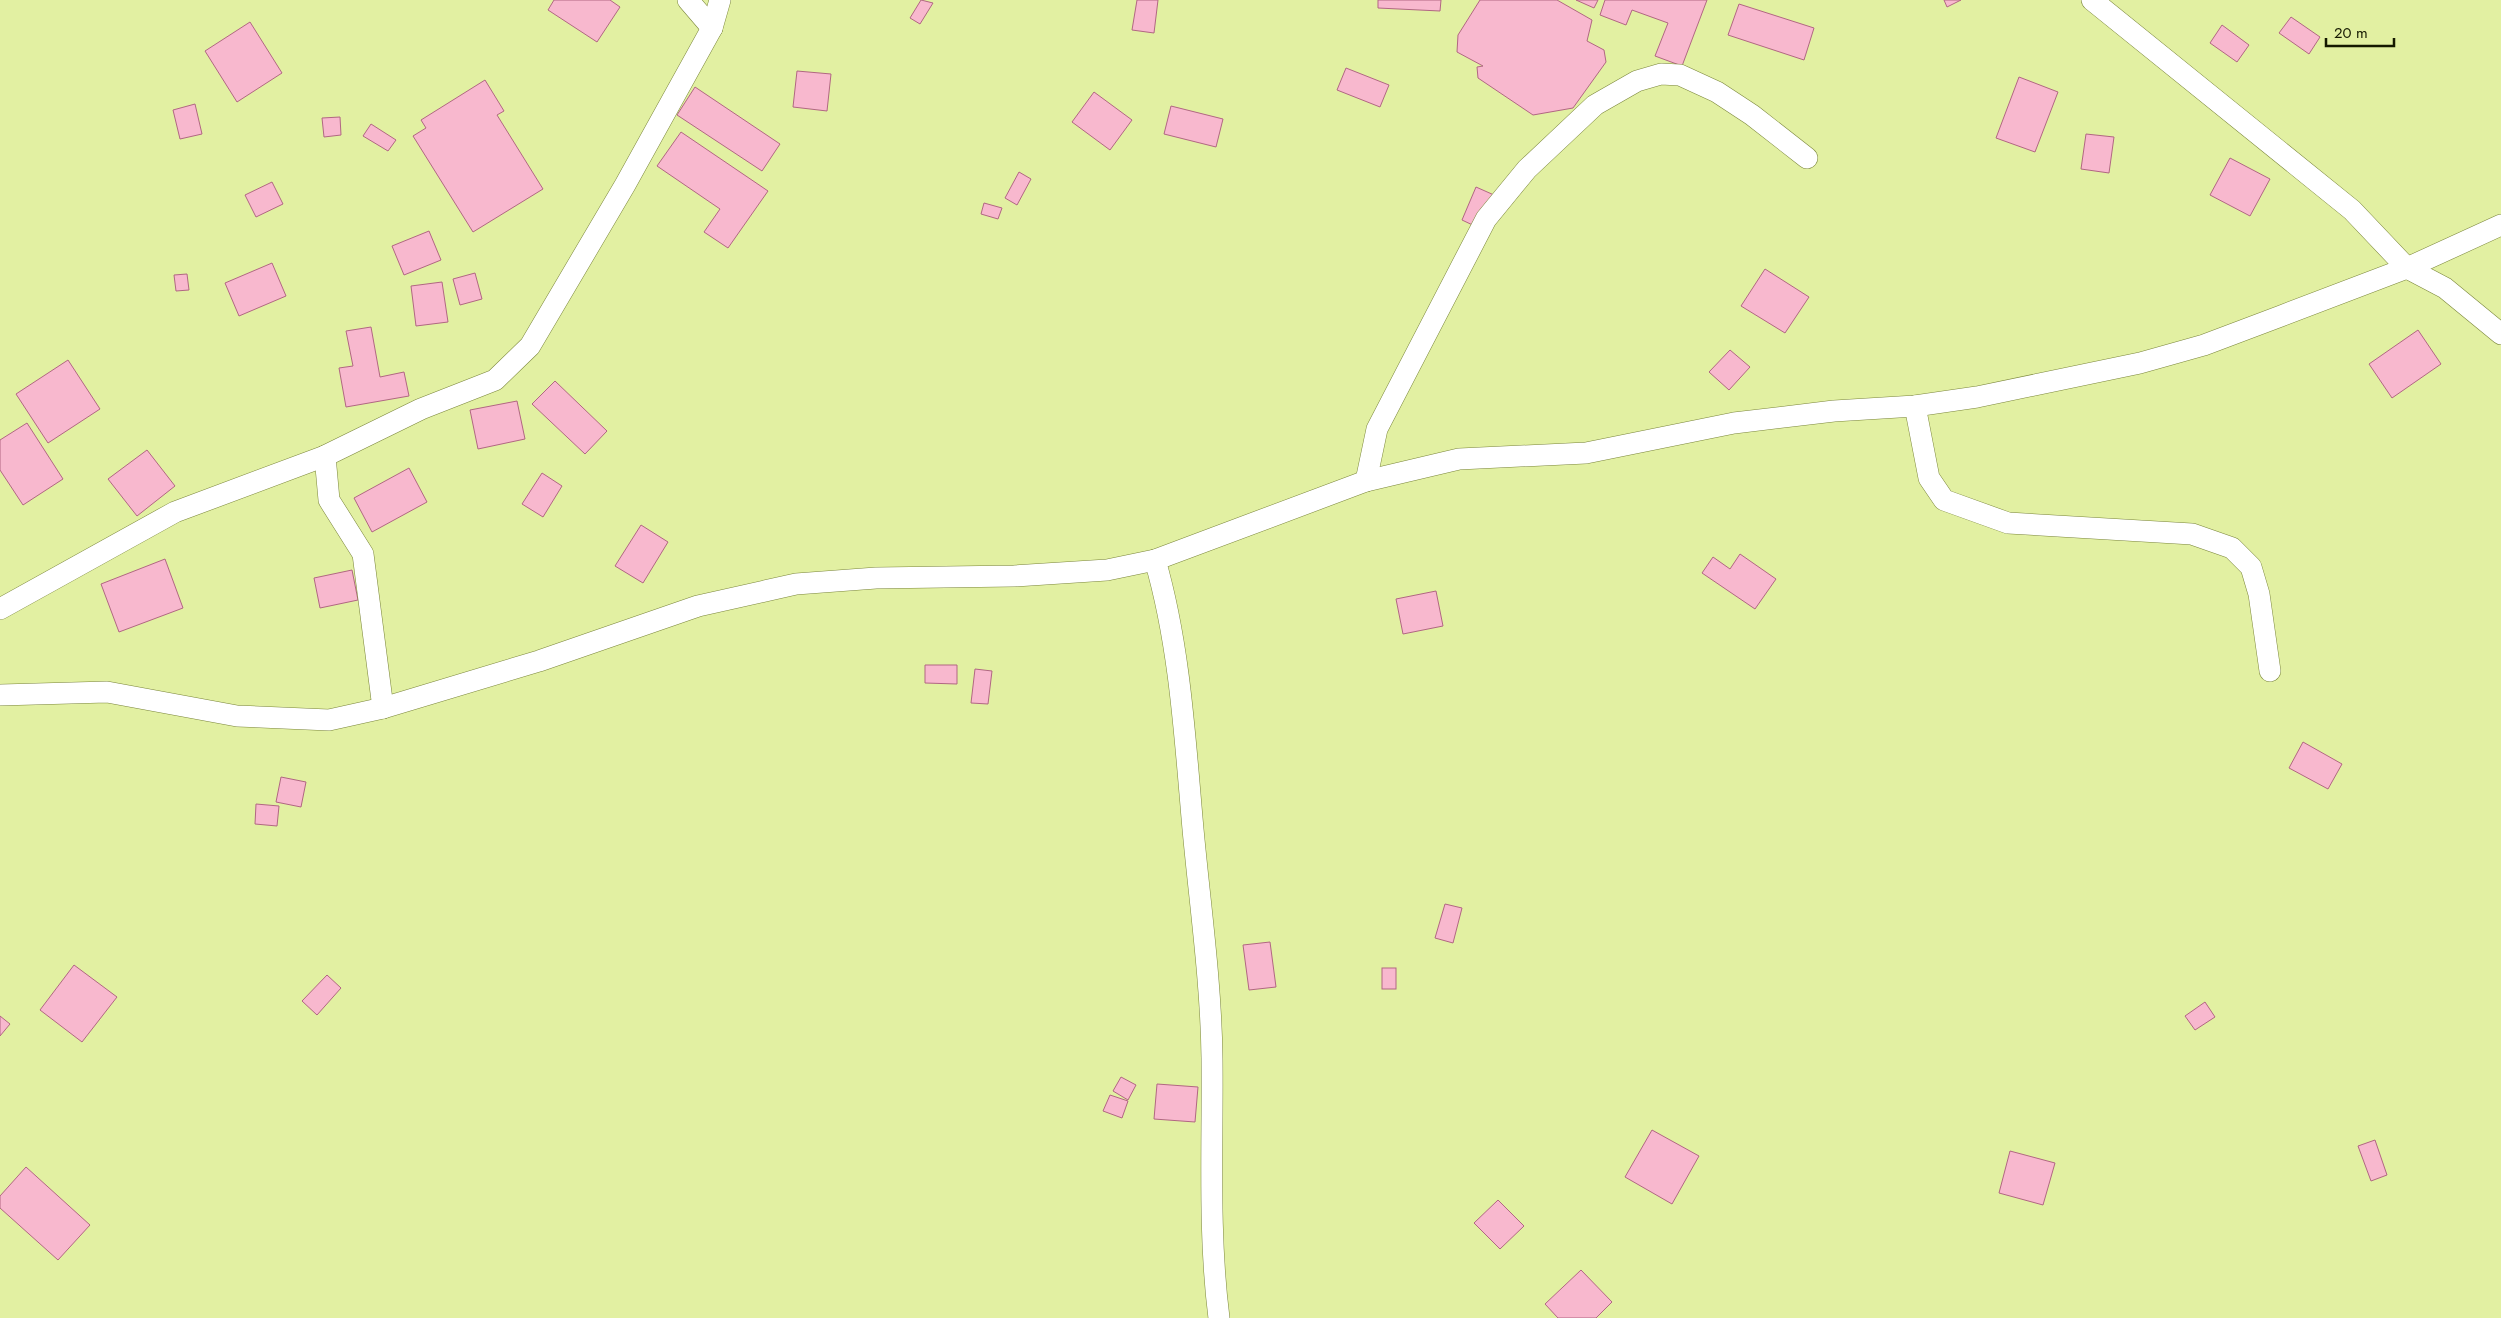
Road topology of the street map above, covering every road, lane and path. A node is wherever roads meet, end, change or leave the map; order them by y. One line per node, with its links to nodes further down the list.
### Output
1 (688, 0): 4 (street)
2 (720, 0): 4 (street)
3 (2092, 0): 7 (street)
4 (712, 28): 10 (street)
5 (1808, 158): 11 (street)
6 (2501, 225): 7 (street)
7 (2407, 268): 8 (street); 9 (street)
8 (2501, 334)
9 (1915, 406): 11 (street); 14 (street)
10 (325, 456): 13 (street); 16 (street)
11 (1366, 481): 12 (street)
12 (1155, 560): 16 (street); 17 (street)
13 (0, 609)
14 (2270, 671)
15 (0, 695): 16 (street)
16 (383, 708)
17 (1219, 1318)

